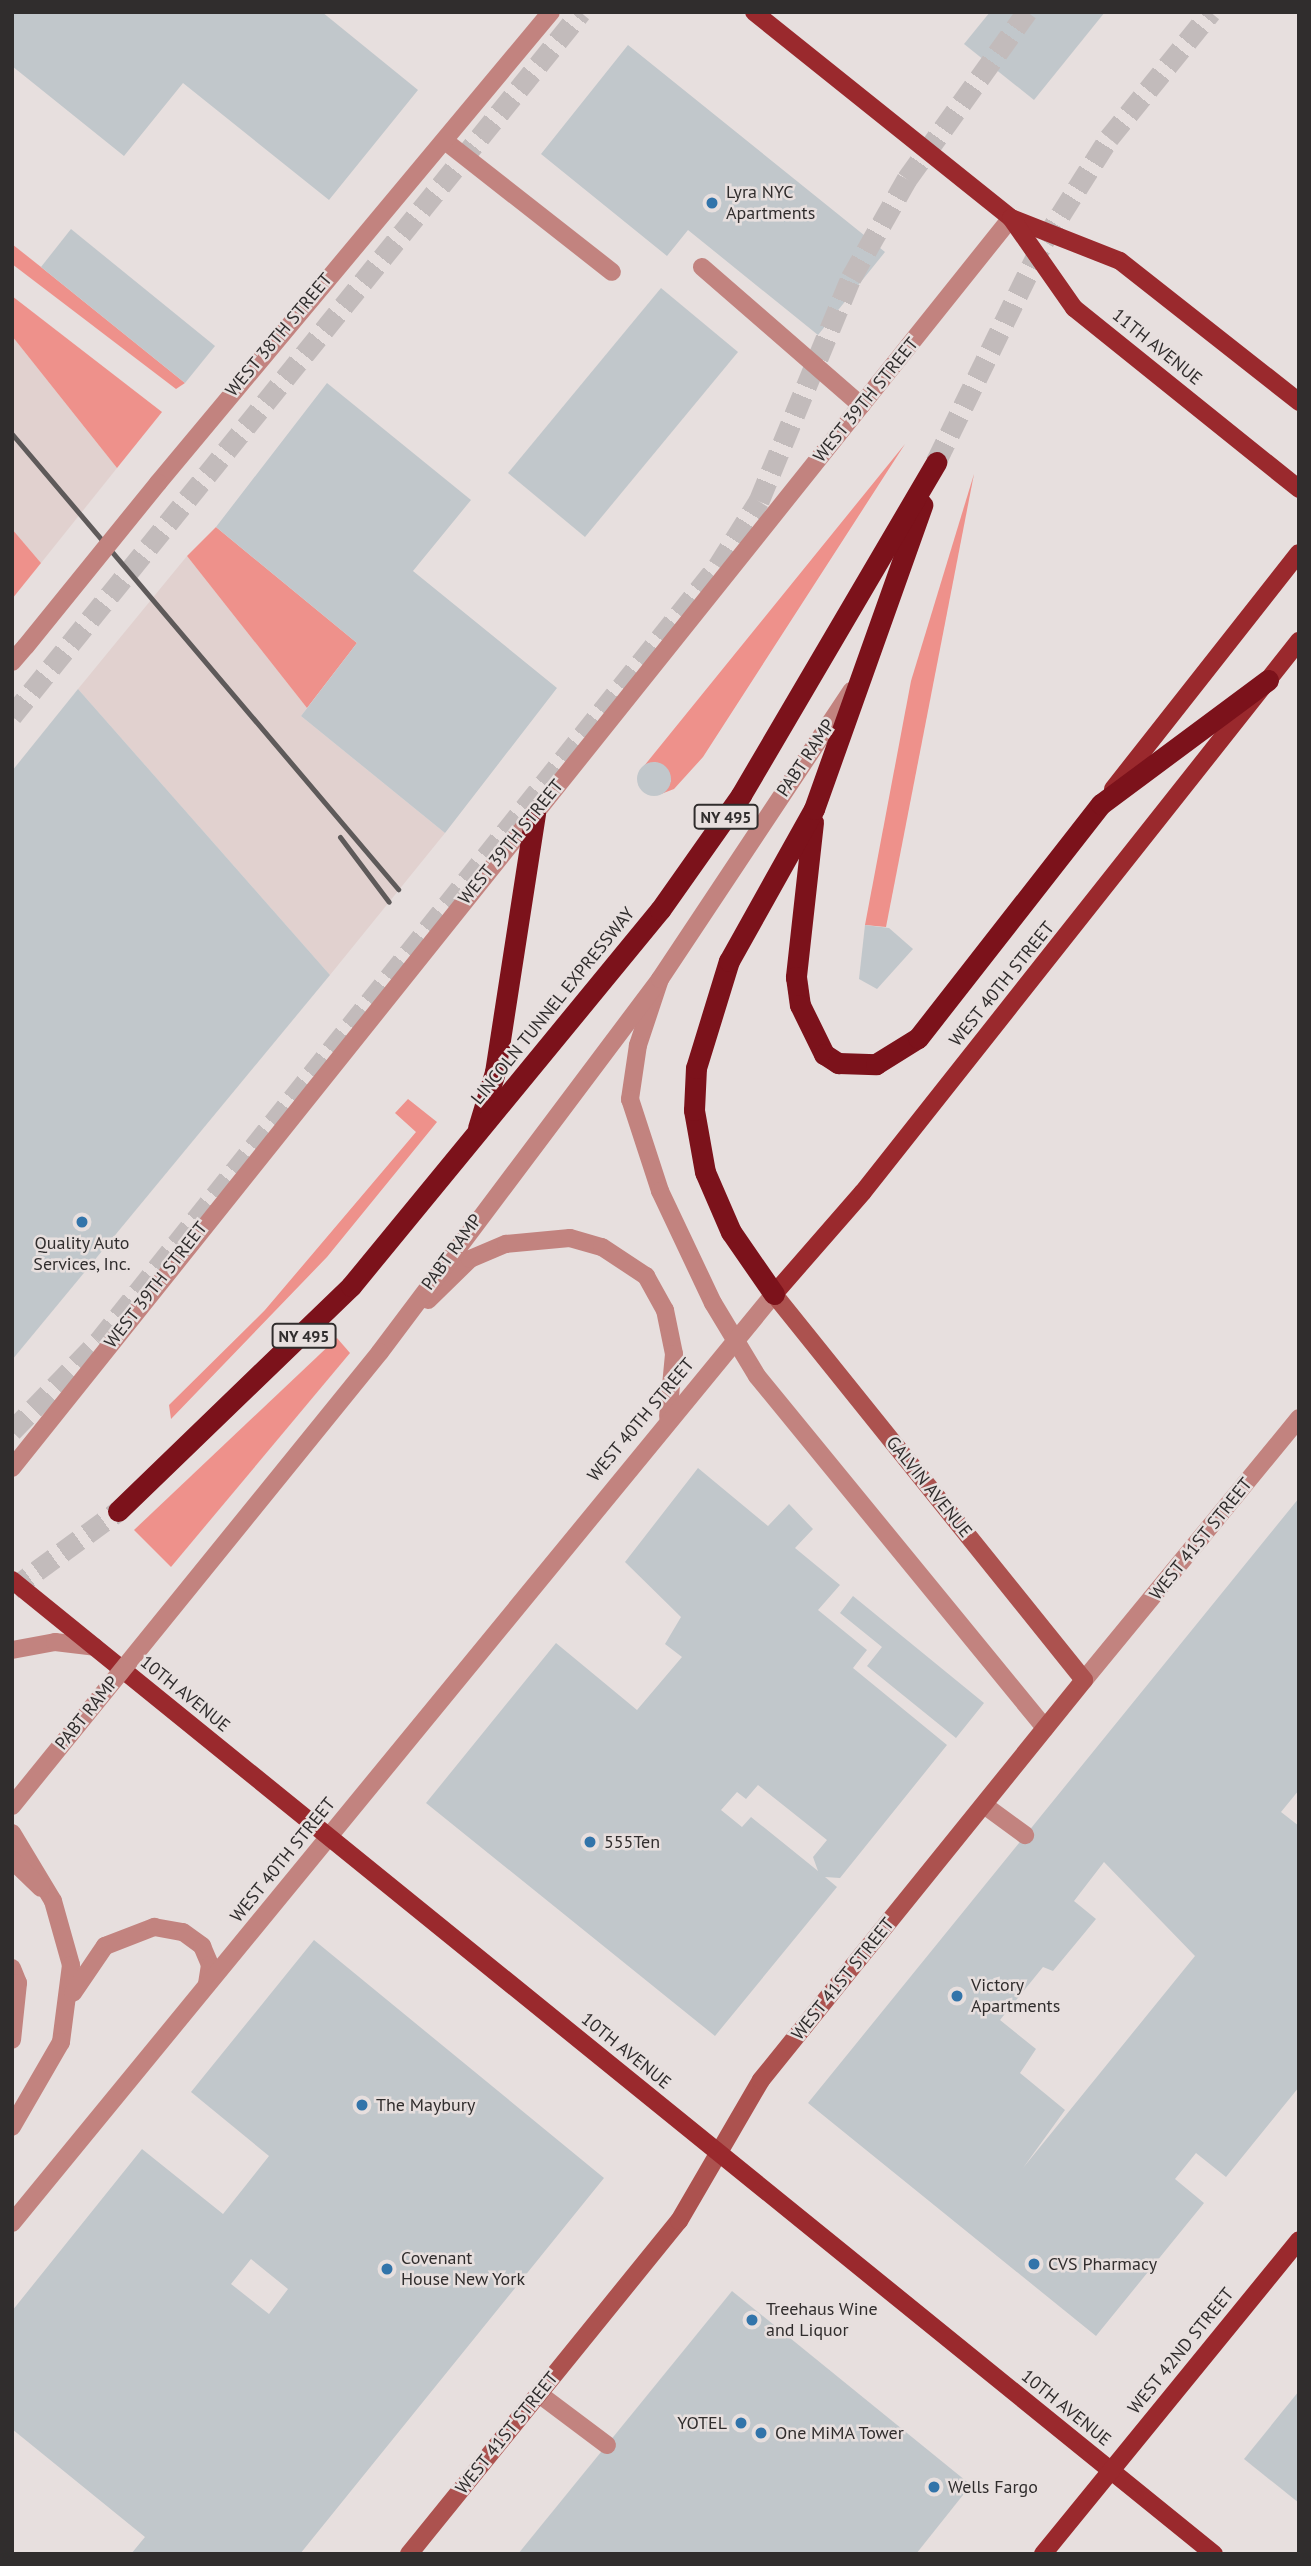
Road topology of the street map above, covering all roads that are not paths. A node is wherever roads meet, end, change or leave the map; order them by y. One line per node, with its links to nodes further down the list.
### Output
1 (551, 12): 3 (street, WEST 38TH STREET)
2 (754, 12): 4 (main road, 11TH AVENUE)
3 (445, 141): 6 (street); 12 (street, WEST 38TH STREET, bridge)
4 (1011, 218): 7 (main road, 11TH AVENUE); 8 (street, WEST 39TH STREET); 9 (main road, 11TH AVENUE)
5 (702, 267): 8 (street)
6 (612, 272)
7 (1299, 402)
8 (861, 405): 17 (street, WEST 39TH STREET)
9 (1299, 489)
10 (1299, 553): 15 (main road)
11 (1299, 641): 14 (main road, WEST 40TH STREET)
12 (12, 663)
13 (861, 676): 16 (highway); 18 (street, PABT RAMP); 19 (highway, LINCOLN TUNNEL EXPRESSWAY / NY 495)
14 (1268, 680): 15 (highway); 20 (main road, WEST 40TH STREET)
15 (1101, 804): 16 (highway)
16 (814, 809): 20 (highway)
17 (535, 813): 19 (highway); 25 (street, WEST 39TH STREET)
18 (660, 979): 21 (street); 22 (street, PABT RAMP)
19 (472, 1143): 26 (highway, LINCOLN TUNNEL EXPRESSWAY / NY 495)
20 (774, 1294): 21 (street, WEST 40TH STREET); 30 (main road, GALVIN AVENUE)
21 (734, 1341): 23 (street, WEST 40TH STREET); 31 (street)
22 (380, 1352): 23 (street, PABT RAMP); 33 (street, PABT RAMP, bridge)
23 (668, 1417): 36 (street, WEST 40TH STREET)
24 (1299, 1418): 30 (street, WEST 41ST STREET)
25 (12, 1468)
26 (118, 1511)
27 (12, 1580): 28 (main road, 10TH AVENUE)
28 (94, 1647): 29 (street); 36 (main road, 10TH AVENUE)
29 (12, 1650)
30 (1084, 1679): 31 (main road, WEST 41ST STREET)
31 (1045, 1728): 32 (main road, WEST 41ST STREET)
32 (984, 1805): 35 (street); 44 (main road, WEST 41ST STREET)
33 (12, 1807)
34 (12, 1833): 38 (street)
35 (1025, 1835)
36 (329, 1837): 40 (street, WEST 40TH STREET); 44 (main road, 10TH AVENUE)
37 (12, 1860): 38 (street)
38 (52, 1901): 41 (street)
39 (12, 1968): 42 (street)
40 (206, 1985): 41 (street); 45 (street, WEST 40TH STREET)
41 (69, 2003): 43 (street)
42 (12, 2040)
43 (12, 2127)
44 (718, 2153): 47 (main road, WEST 41ST STREET); 49 (main road, 10TH AVENUE)
45 (12, 2223)
46 (1299, 2240): 49 (main road, WEST 42ND STREET)
47 (539, 2394): 48 (street); 50 (main road, WEST 41ST STREET)
48 (607, 2445)
49 (1111, 2470): 51 (main road, WEST 42ND STREET); 52 (main road, 10TH AVENUE)
50 (409, 2554)
51 (1043, 2554)
52 (1214, 2554)

